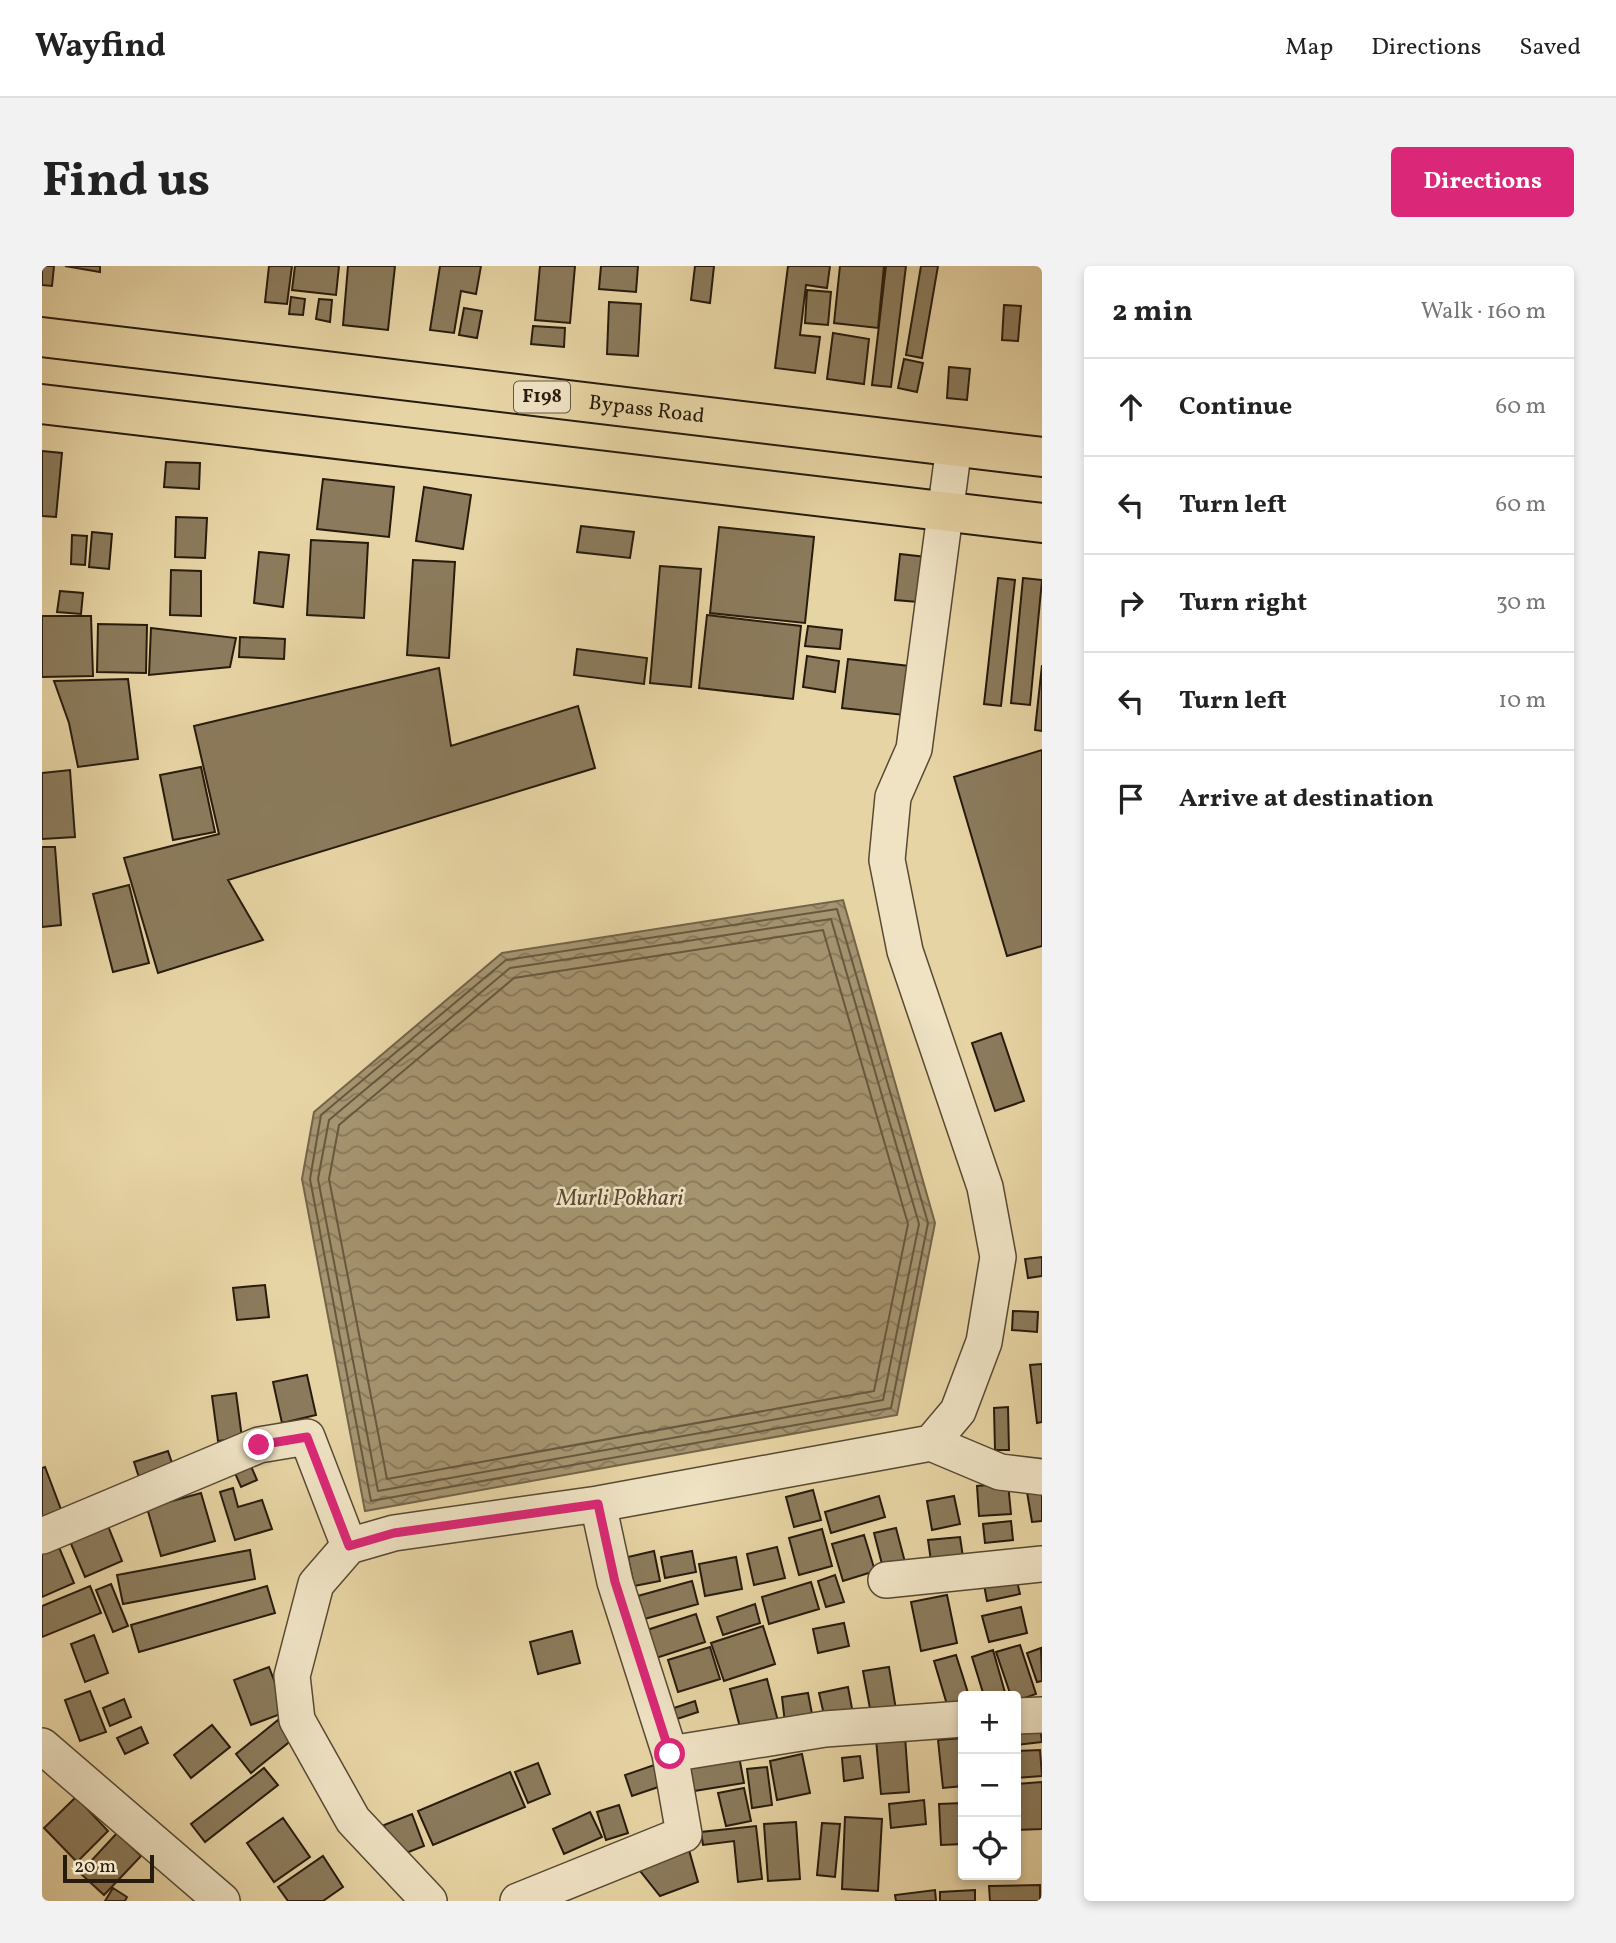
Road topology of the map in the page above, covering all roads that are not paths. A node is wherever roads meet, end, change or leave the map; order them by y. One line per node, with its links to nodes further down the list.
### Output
1 (42, 337): 3 (main road, Bypass Road / F198)
2 (42, 404): 5 (main road)
3 (954, 446): 4 (main road, Bypass Road / F198); 5 (street)
4 (1042, 457)
5 (946, 511): 6 (main road); 7 (street)
6 (1042, 523)
7 (931, 1443): 8 (street); 9 (street)
8 (1042, 1477)
9 (598, 1504): 11 (street); 18 (street)
10 (42, 1536): 11 (street)
11 (349, 1546): 20 (street)
12 (1042, 1564): 13 (street)
13 (886, 1580)
14 (1042, 1714): 15 (street)
15 (1021, 1716)
16 (958, 1720): 18 (street)
17 (42, 1746): 19 (street)
18 (670, 1754): 21 (street)
19 (222, 1901)
20 (429, 1901)
21 (518, 1901)

